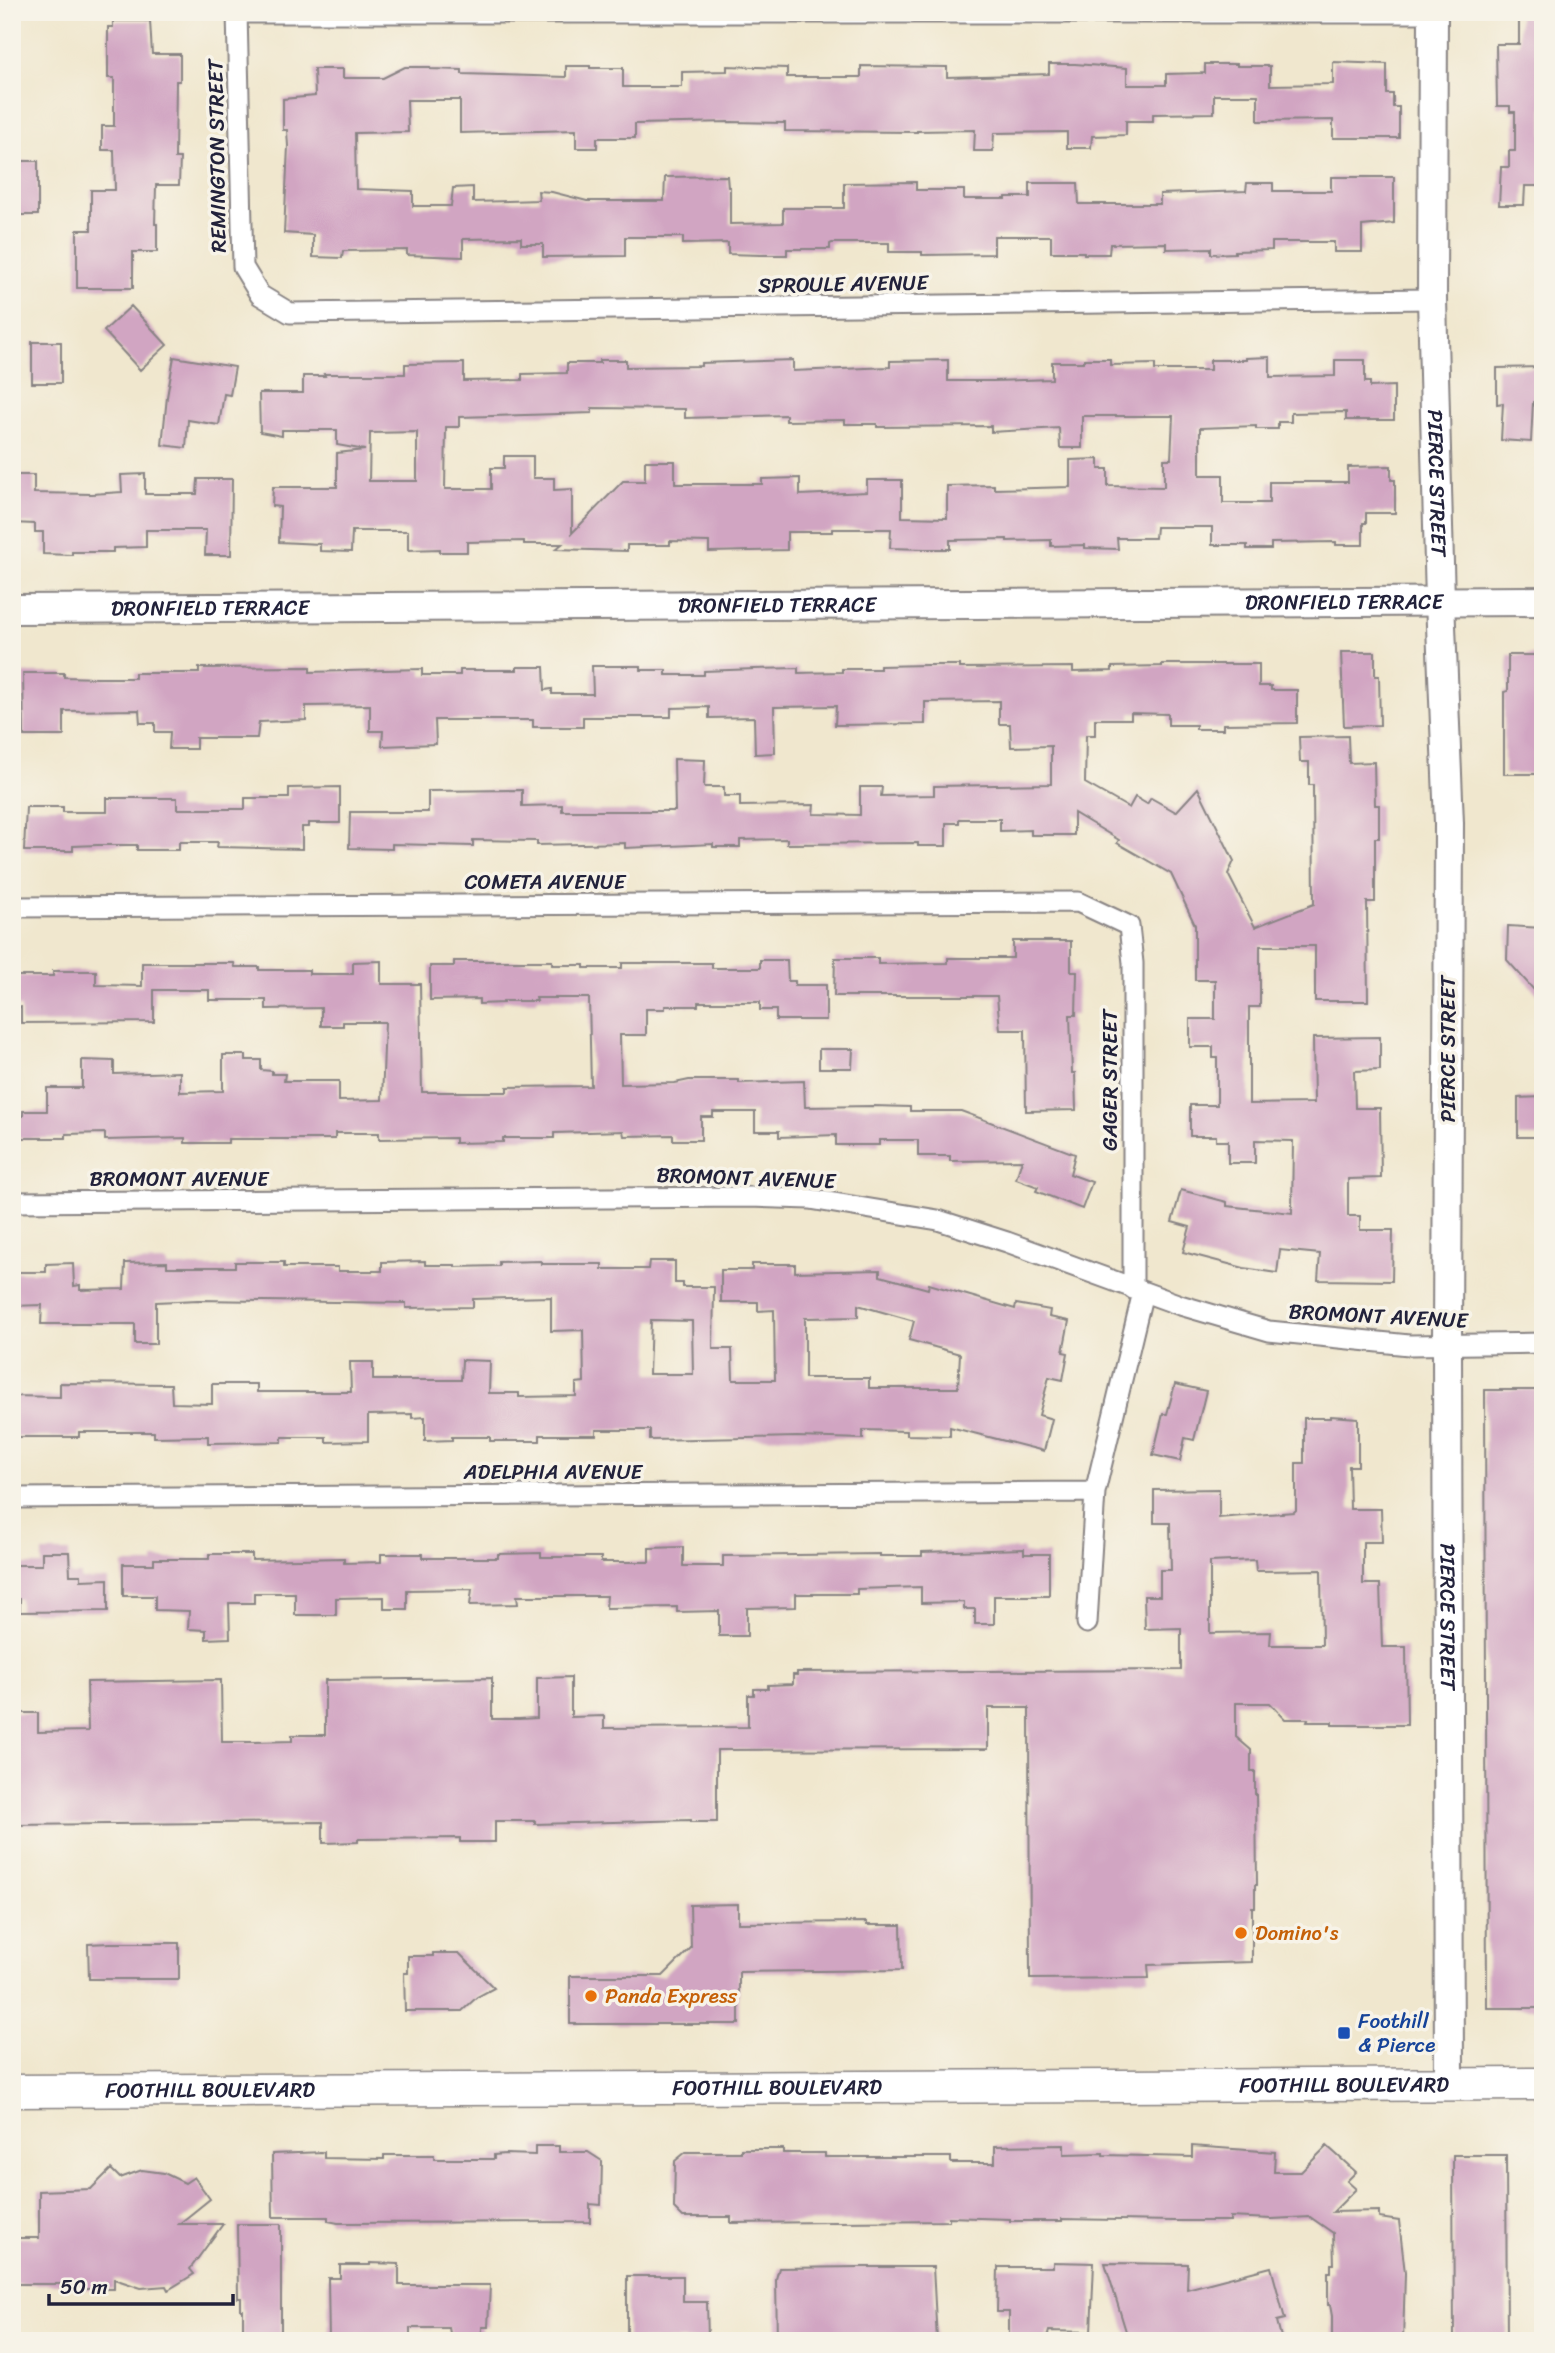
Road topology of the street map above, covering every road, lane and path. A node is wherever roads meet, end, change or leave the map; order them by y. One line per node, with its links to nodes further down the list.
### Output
1 (1433, 12): 2 (street); 4 (street, PIERCE STREET)
2 (237, 13): 3 (street, REMINGTON STREET)
3 (260, 295): 4 (street, SPROULE AVENUE)
4 (1432, 299): 5 (street, PIERCE STREET)
5 (1440, 601): 6 (street, DRONFIELD TERRACE); 7 (street, DRONFIELD TERRACE); 13 (street, PIERCE STREET)
6 (1543, 601)
7 (12, 610)
8 (1079, 902): 9 (street, COMETA AVENUE); 11 (street, GAGER STREET)
9 (12, 907)
10 (12, 1202): 11 (street, BROMONT AVENUE)
11 (1138, 1291): 13 (street, BROMONT AVENUE); 14 (street, GAGER STREET)
12 (1543, 1343): 13 (street, BROMONT AVENUE)
13 (1447, 1345): 18 (street, PIERCE STREET)
14 (1094, 1492): 15 (street, ADELPHIA AVENUE); 16 (street, GAGER STREET)
15 (12, 1498)
16 (1087, 1623)
17 (1543, 2084): 18 (main road, FOOTHILL BOULEVARD)
18 (1449, 2085): 19 (main road, FOOTHILL BOULEVARD)
19 (12, 2091)

